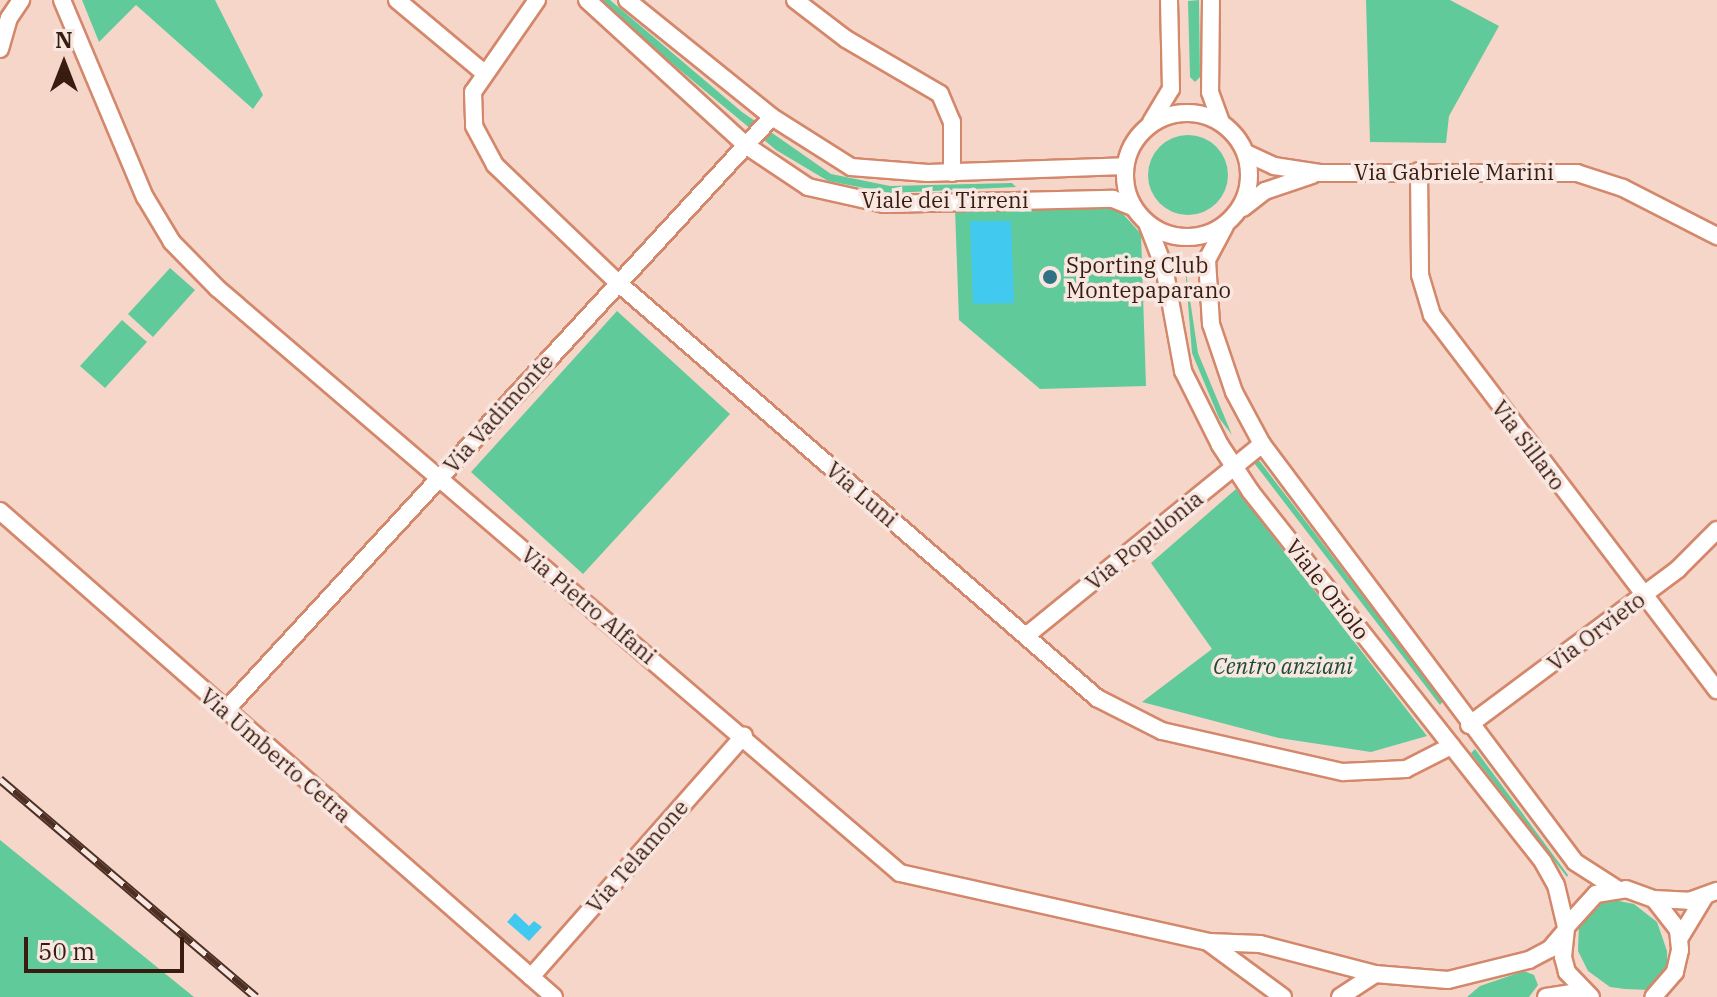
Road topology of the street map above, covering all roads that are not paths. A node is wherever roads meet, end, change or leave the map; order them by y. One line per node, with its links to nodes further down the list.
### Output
1 (21, 0): 10 (street)
2 (62, 0): 29 (street, Via Pietro Alfani)
3 (397, 0): 11 (street)
4 (537, 0): 11 (street, Via Luni)
5 (587, 0): 15 (street, Viale dei Tirreni)
6 (627, 0): 12 (street, Viale dei Tirreni)
7 (795, 0): 19 (street)
8 (1169, 0): 14 (street)
9 (1211, 0): 13 (street)
10 (0, 49)
11 (483, 72): 26 (street, Via Luni)
12 (772, 117): 15 (street, Via Vadimonte); 19 (street, Viale dei Tirreni)
13 (1221, 123): 14 (street); 16 (street)
14 (1145, 129): 17 (street)
15 (747, 146): 21 (street, Viale dei Tirreni); 26 (street, Via Vadimonte)
16 (1246, 153): 20 (street, Via Gabriele Marini); 22 (street)
17 (1125, 166): 19 (street, Viale dei Tirreni); 21 (street)
18 (1419, 171): 20 (street, Via Gabriele Marini); 25 (street, Via Gabriele Marini); 32 (street, Via Sillaro)
19 (952, 173)
20 (1321, 173): 22 (street, Via Gabriele Marini)
21 (1133, 207): 23 (street)
22 (1239, 211): 24 (street)
23 (1147, 223): 24 (street); 28 (street, Viale Oriolo)
24 (1225, 226): 27 (street, Viale Oriolo)
25 (1717, 236)
26 (616, 281): 29 (street, Via Vadimonte); 33 (street, Via Luni)
27 (1262, 444): 28 (street, Via Populonia); 36 (street, Viale Oriolo)
28 (1234, 467): 33 (street, Via Populonia); 38 (street, Viale Oriolo)
29 (440, 479): 35 (street, Via Vadimonte); 37 (street, Via Pietro Alfani)
30 (0, 511): 35 (street, Via Umberto Cetra)
31 (1717, 530): 32 (street, Via Orvieto)
32 (1644, 595): 34 (street, Via Sillaro); 36 (street, Via Orvieto)
33 (1026, 636): 38 (street, Via Luni)
34 (1717, 690)
35 (225, 711): 47 (street, Via Umberto Cetra)
36 (1469, 725): 39 (street, Viale Oriolo)
37 (744, 735): 44 (street, Via Pietro Alfani); 47 (street, Via Telamone)
38 (1451, 746): 42 (street, Viale Oriolo)
39 (1617, 889): 41 (street, Viale Oriolo); 42 (street)
40 (1711, 894): 41 (street, Viale Oriolo); 43 (street)
41 (1654, 899): 43 (street)
42 (1566, 929): 46 (street); 48 (street, Viale Oriolo)
43 (1679, 939): 45 (street)
44 (1208, 942): 46 (street); 50 (street, Via Pietro Alfani)
45 (1675, 972): 53 (street); 54 (street)
46 (1375, 974): 51 (street)
47 (531, 977): 49 (street, Via Umberto Cetra)
48 (1586, 994): 52 (street)
49 (554, 997)
50 (1283, 997)
51 (1340, 997)
52 (1546, 997)
53 (1653, 997)
54 (1679, 997)

